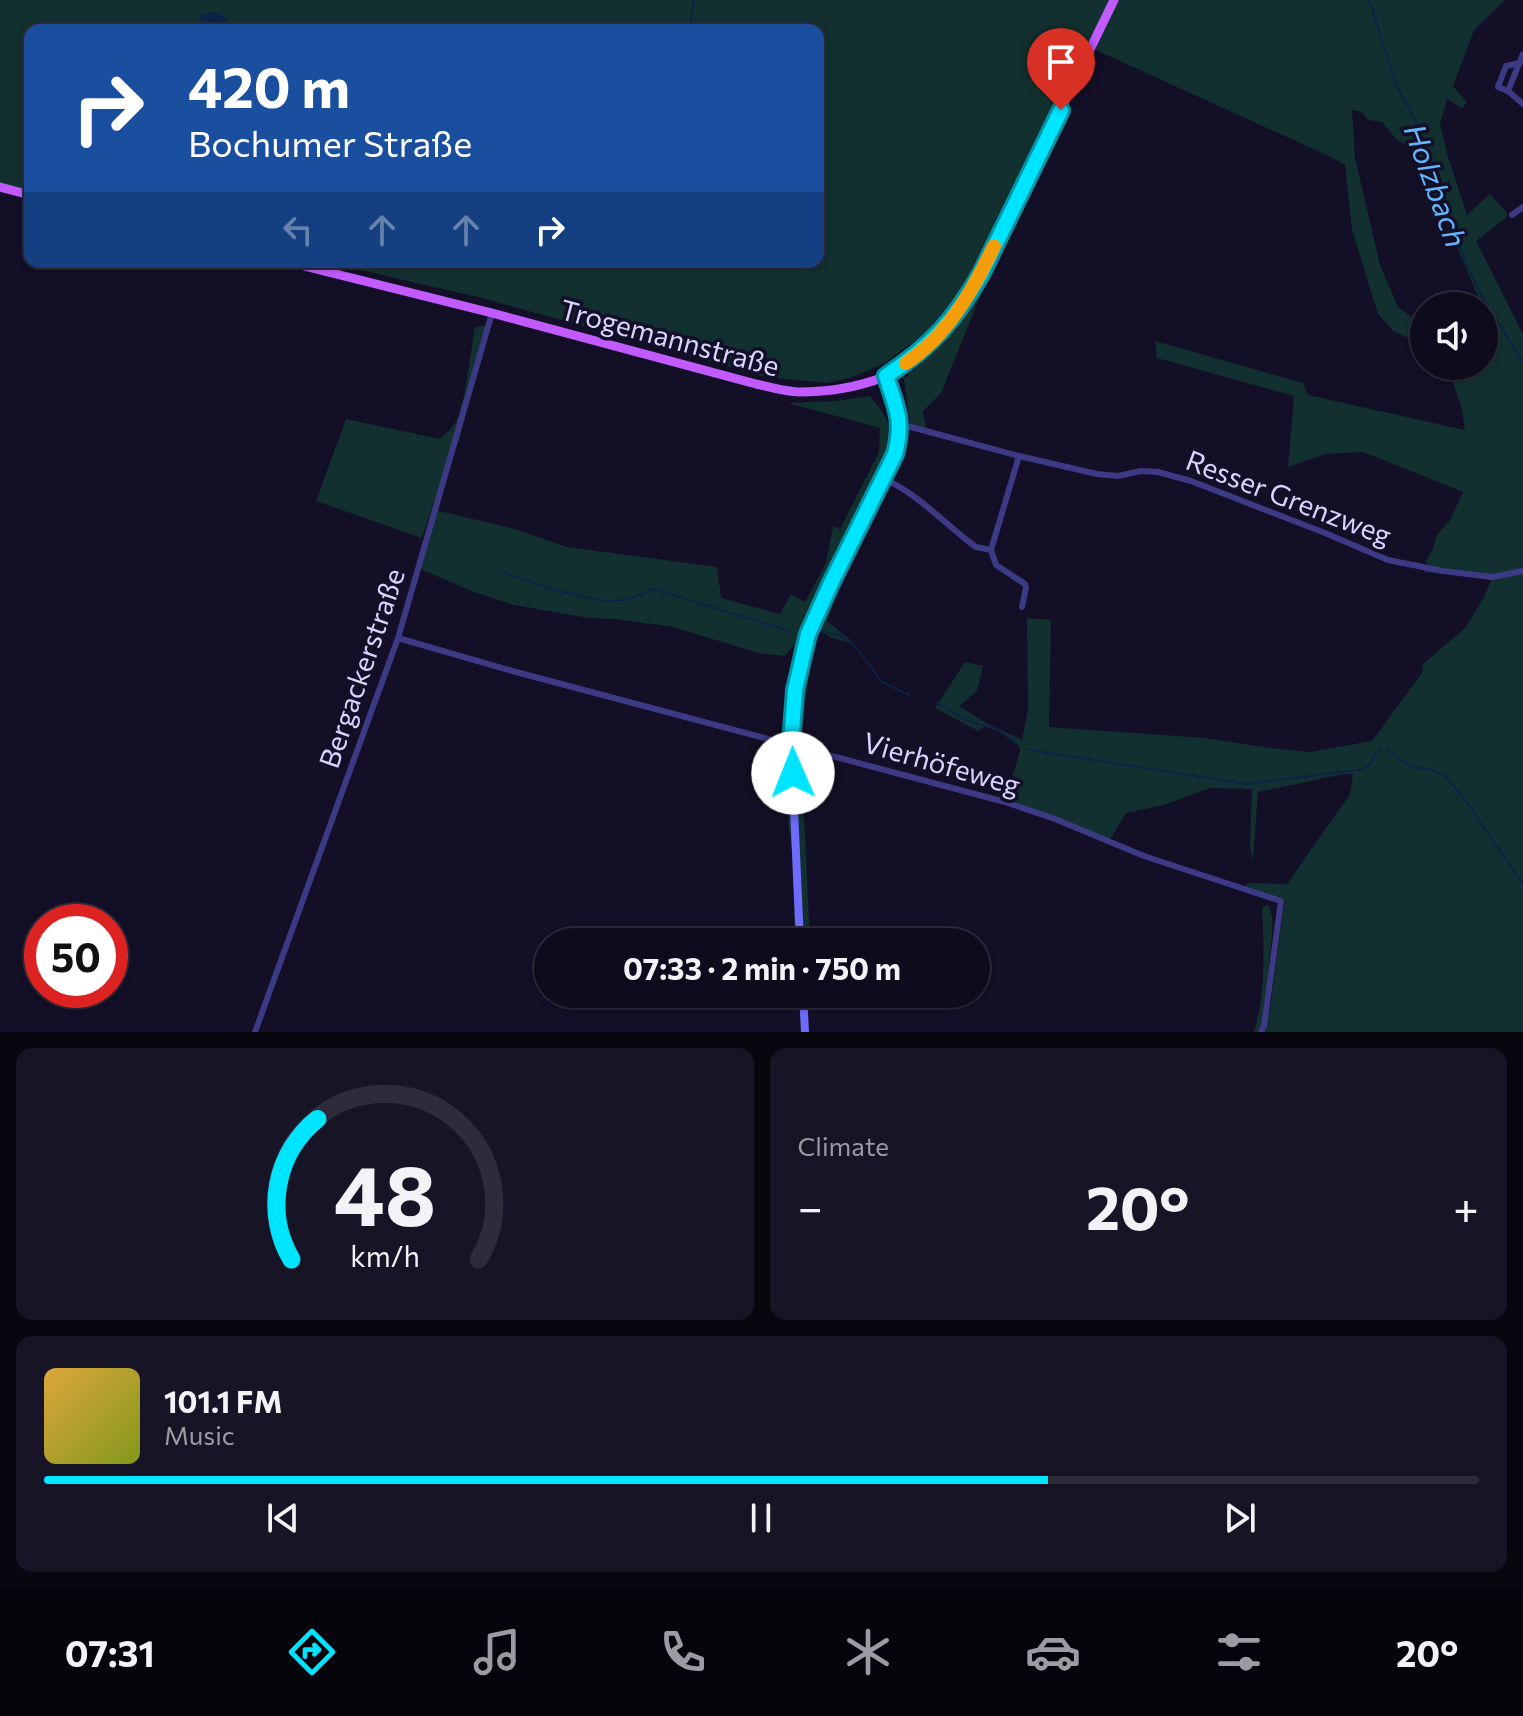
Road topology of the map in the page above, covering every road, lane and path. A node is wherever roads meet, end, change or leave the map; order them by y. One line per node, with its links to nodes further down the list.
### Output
1 (1114, 0): 10 (main road)
2 (1523, 54): 3 (street)
3 (1523, 104)
4 (0, 187): 5 (main road)
5 (24, 193)
6 (1523, 207): 7 (street)
7 (1512, 215)
8 (312, 268): 9 (main road, Trogemannstraße)
9 (492, 313): 10 (main road, Trogemannstraße); 17 (street, Bergackerstraße)
10 (886, 376): 11 (main road)
11 (900, 427): 12 (street, Resser Grenzweg); 13 (main road)
12 (1019, 456): 14 (street); 15 (street, Resser Grenzweg)
13 (882, 478): 14 (street); 18 (main road)
14 (991, 550): 16 (street)
15 (1523, 571)
16 (1022, 607)
17 (398, 638): 18 (street, Vierhöfeweg); 21 (street, Bergackerstraße)
18 (791, 744): 19 (main road); 23 (street, Vierhöfeweg)
19 (799, 928)
20 (804, 1008): 22 (main road)
21 (255, 1032)
22 (805, 1032)
23 (1261, 1032)

